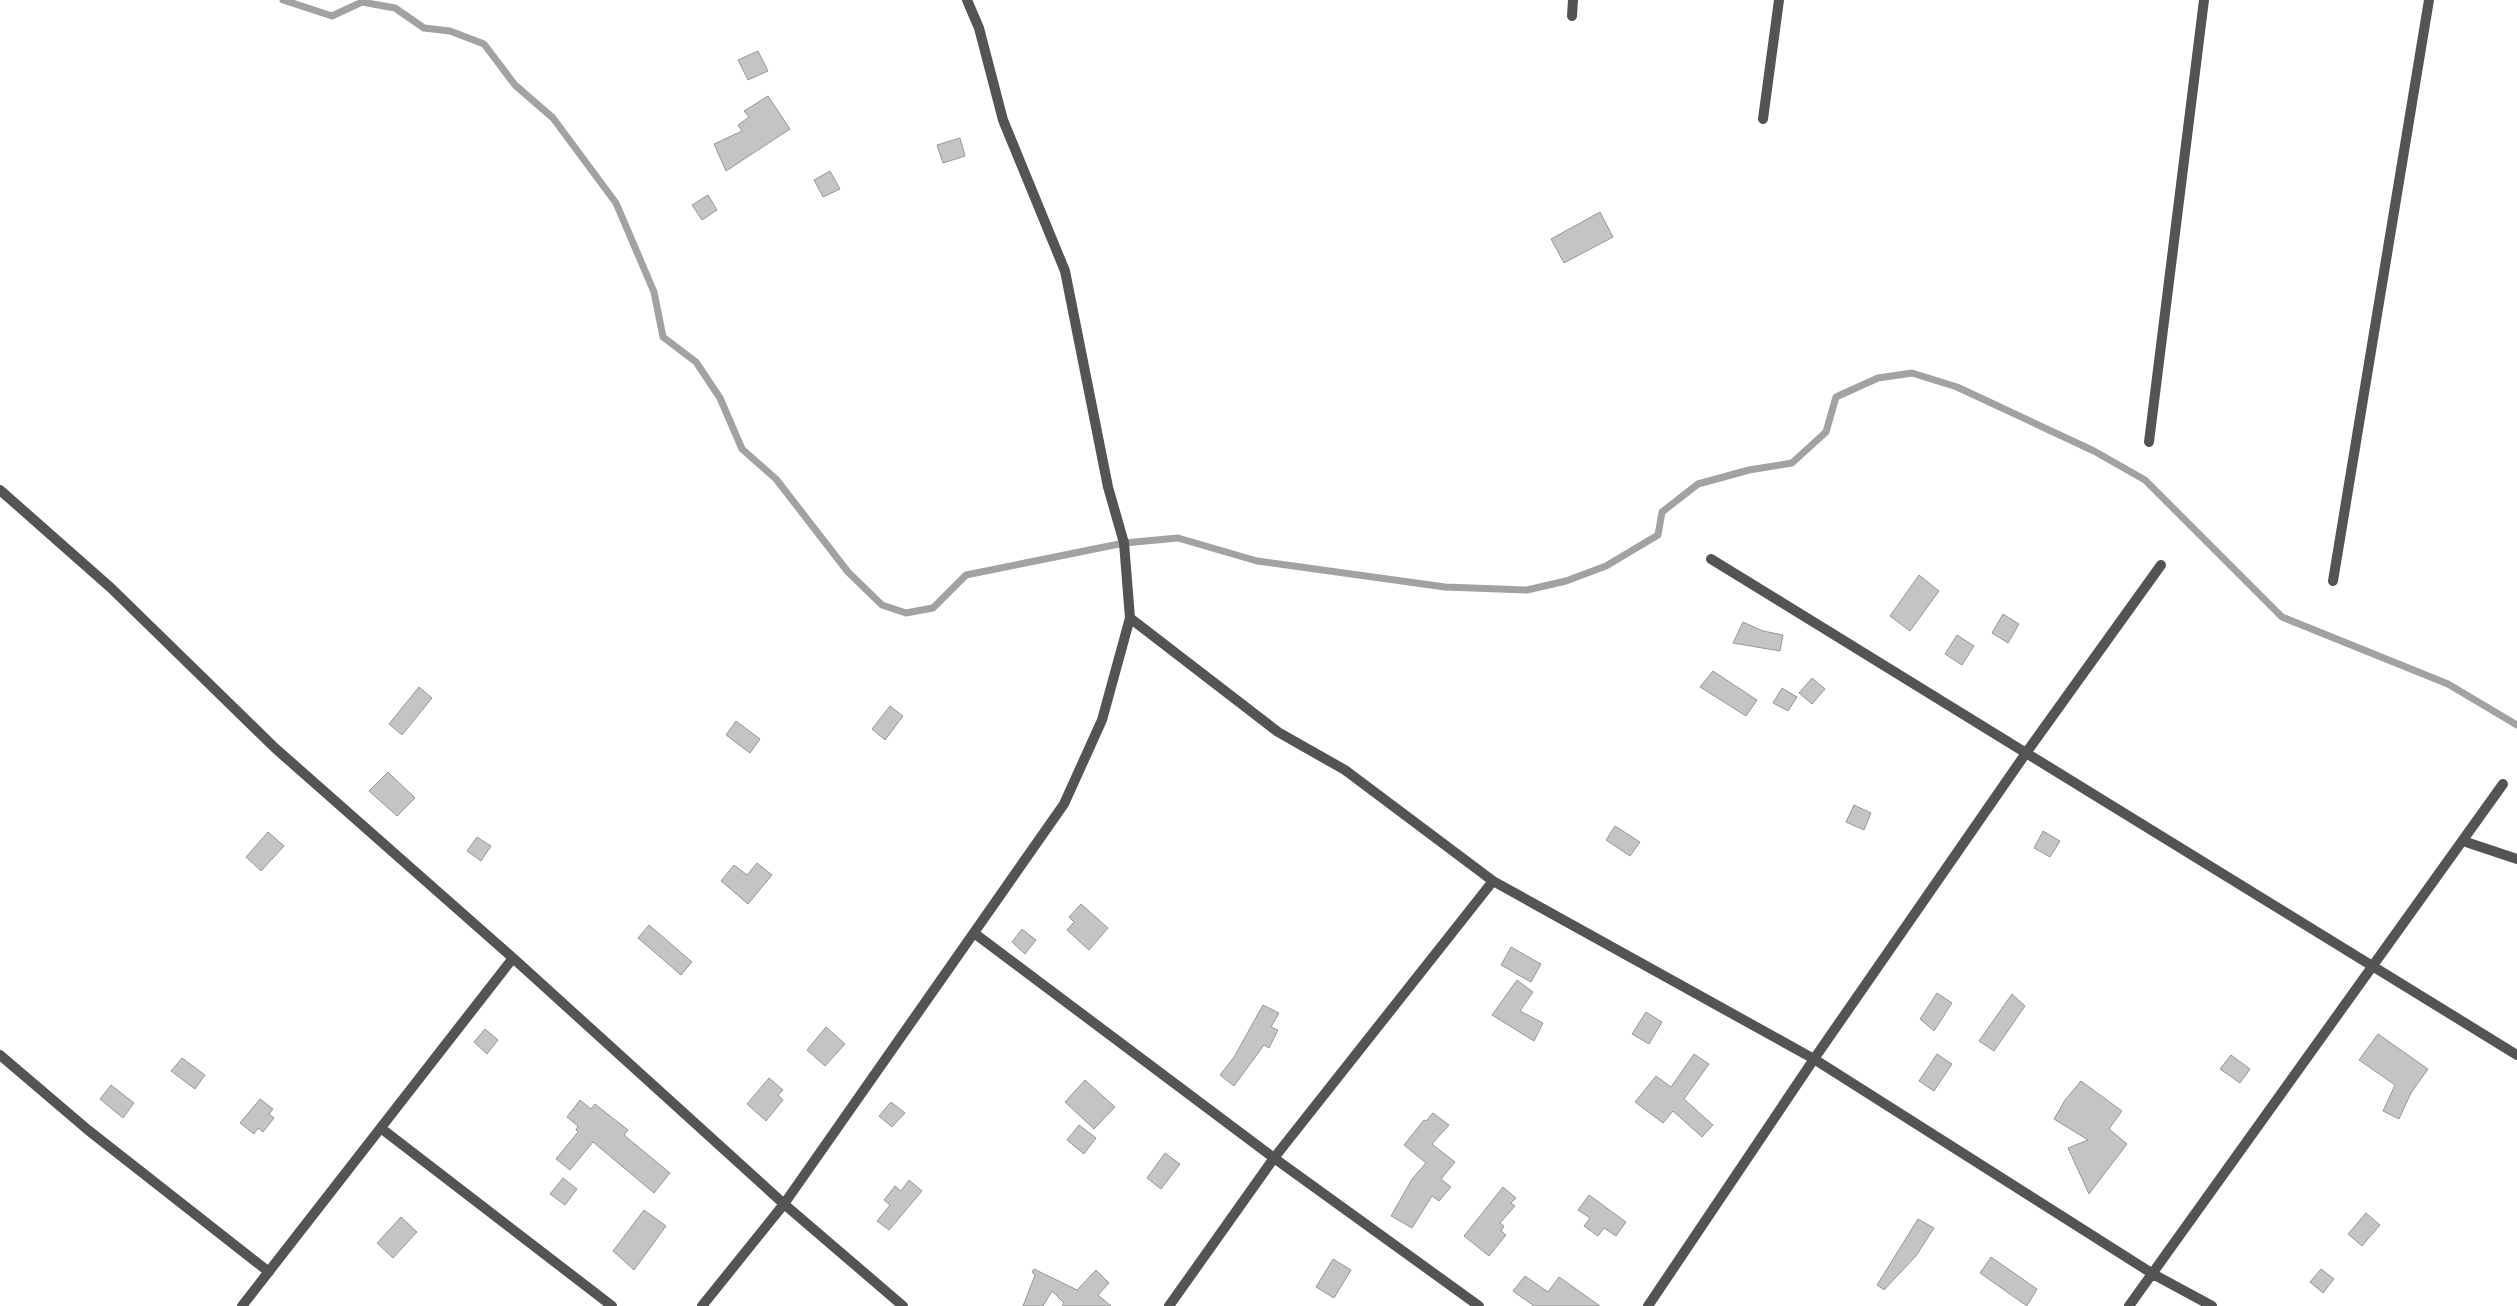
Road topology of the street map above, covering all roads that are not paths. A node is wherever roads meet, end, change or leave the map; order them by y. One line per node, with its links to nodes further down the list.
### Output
1 (967, 0): 13 (street)
2 (1573, 0): 6 (street)
3 (1779, 0): 7 (street)
4 (2204, 0): 8 (street)
5 (2429, 0): 12 (street)
6 (1572, 16)
7 (1763, 119)
8 (2149, 442)
9 (0, 490): 20 (street)
10 (1711, 559): 14 (street)
11 (2161, 565): 14 (street)
12 (2334, 581)
13 (1130, 618): 18 (street); 19 (street)
14 (2026, 752): 21 (street); 24 (street)
15 (2503, 784): 16 (street)
16 (2463, 841): 17 (street); 21 (street)
17 (2517, 859)
18 (1493, 881): 24 (street); 26 (street)
19 (974, 933): 26 (street); 27 (street)
20 (513, 958): 25 (street); 27 (street)
21 (2372, 966): 23 (street); 29 (street)
22 (0, 1055): 28 (street)
23 (2517, 1055)
24 (1814, 1058): 29 (street); 36 (street)
25 (382, 1129): 28 (street); 31 (street)
26 (1274, 1158): 34 (street); 35 (street)
27 (784, 1204): 32 (street); 33 (street)
28 (269, 1272): 30 (street)
29 (2153, 1274): 37 (street); 38 (street)
30 (242, 1306)
31 (612, 1306)
32 (702, 1306)
33 (903, 1306)
34 (1169, 1306)
35 (1480, 1306)
36 (1648, 1306)
37 (2129, 1306)
38 (2212, 1306)

